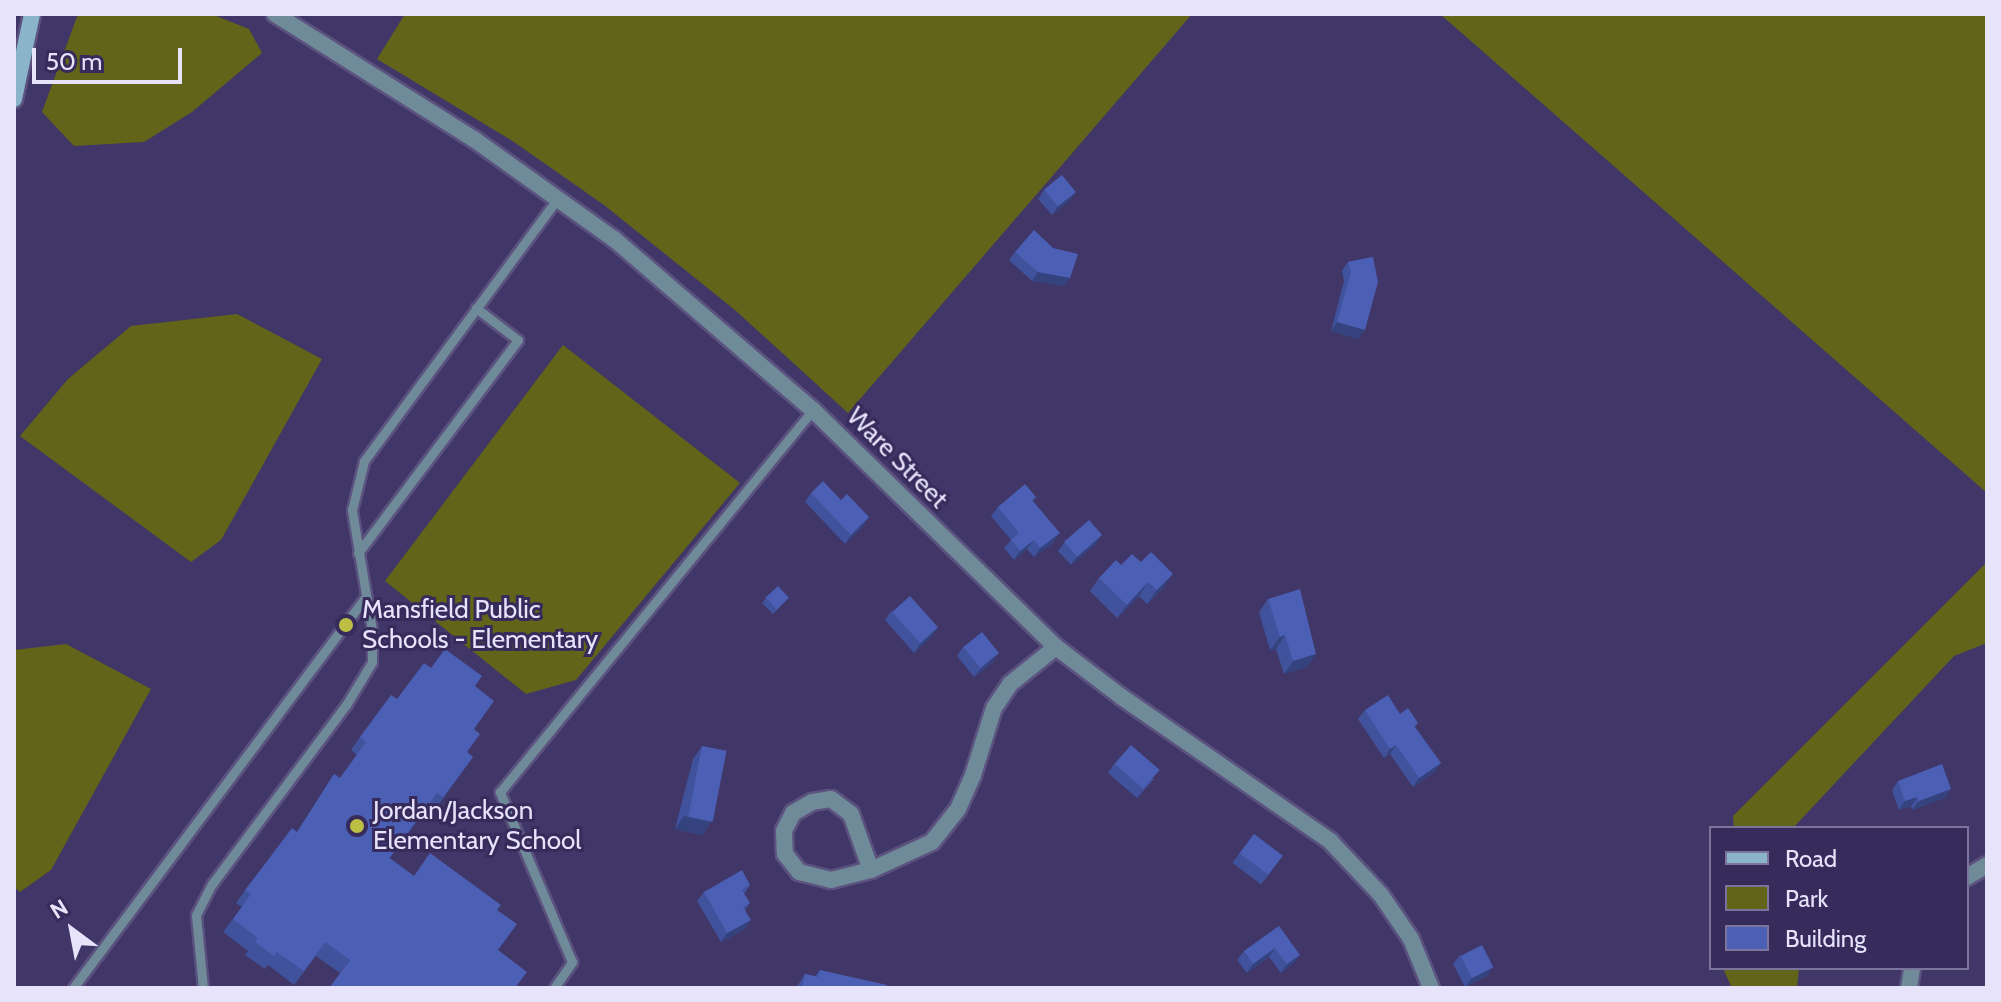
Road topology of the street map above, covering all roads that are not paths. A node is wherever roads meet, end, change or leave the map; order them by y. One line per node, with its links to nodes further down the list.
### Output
1 (32, 14): 3 (main road)
2 (275, 14): 4 (street, Ware Street)
3 (14, 99)
4 (558, 197): 5 (lane); 6 (street, Ware Street)
5 (476, 308): 7 (lane); 7 (lane)
6 (813, 410): 9 (street, Ware Street); 15 (lane)
7 (358, 553): 8 (lane)
8 (366, 597): 13 (lane); 14 (lane)
9 (1056, 647): 11 (street); 16 (street, Ware Street)
10 (1987, 865): 12 (street)
11 (871, 870): 11 (street)
12 (1969, 876)
13 (73, 988)
14 (203, 988)
15 (554, 988)
16 (1431, 988)

